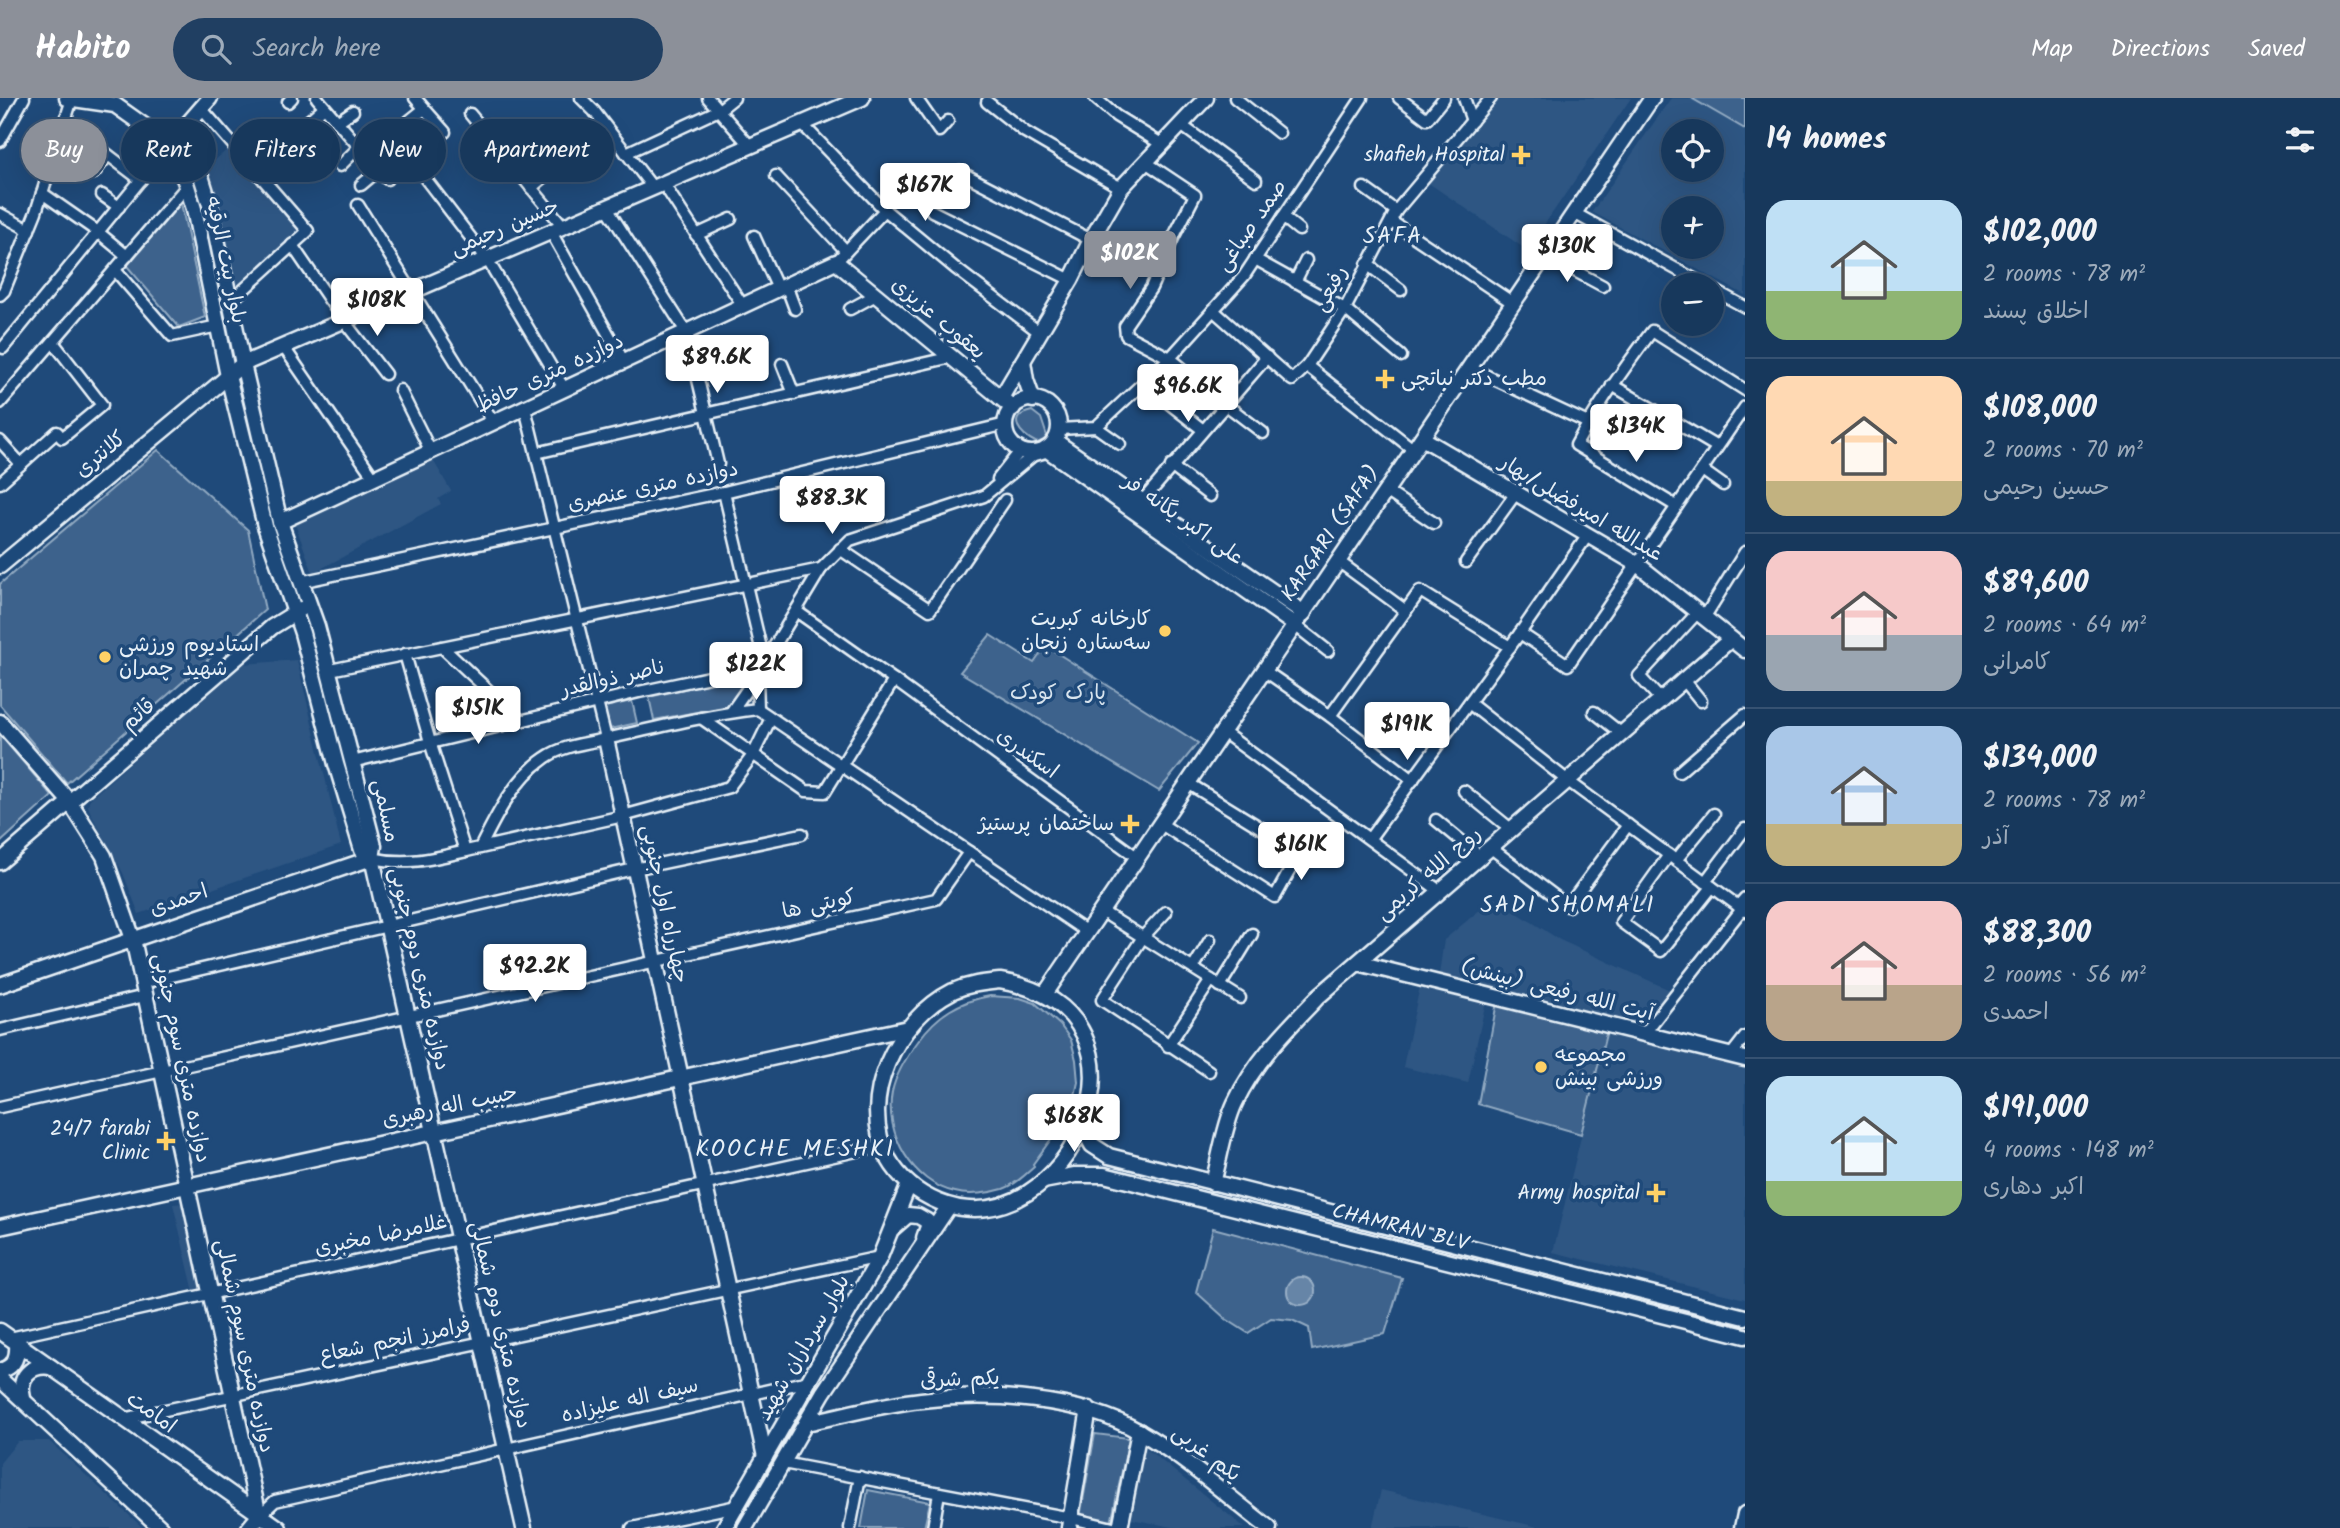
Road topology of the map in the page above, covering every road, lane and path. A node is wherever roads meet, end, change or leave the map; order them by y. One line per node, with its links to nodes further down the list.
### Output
1 (24, 98): 41 (street)
2 (70, 98): 19 (main road); 27 (street)
3 (317, 98): 22 (street)
4 (415, 98): 23 (street)
5 (581, 98): 46 (street)
6 (708, 98): 24 (street)
7 (734, 98): 24 (street)
8 (862, 98): 38 (main road, حسین رحیمی)
9 (916, 98): 35 (street)
10 (1095, 98): 43 (street)
11 (1206, 98): 39 (main road)
12 (1235, 98): 40 (street)
13 (1362, 98): 77 (street, صمد صباغی)
14 (1399, 98): 15 (street)
15 (1444, 98)
16 (1464, 98): 36 (street)
17 (1491, 98): 36 (street, رفیعی)
18 (1652, 98): 75 (main road, KARGARI (SAFA))
19 (116, 101): 28 (main road)
20 (987, 102): 65 (street)
21 (205, 103): 29 (main road); 87 (street)
22 (324, 107): 30 (street); 31 (street)
23 (424, 109): 32 (street); 33 (street)
24 (719, 110): 44 (street); 46 (street)
25 (353, 111): 34 (street)
26 (470, 114): 64 (street)
27 (66, 119)
28 (139, 119)
29 (191, 119)
30 (310, 119)
31 (335, 119)
32 (412, 119)
33 (433, 119)
34 (340, 121)
35 (948, 121)
36 (1472, 121): 74 (street, رفیعی)
37 (340, 124): 42 (street)
38 (802, 124): 44 (main road, حسین رحیمی); 72 (street)
39 (1181, 125): 43 (main road); 53 (street)
40 (1279, 133)
41 (0, 141)
42 (354, 141)
43 (1163, 145): 48 (main road)
44 (750, 146): 63 (main road, حسین رحیمی)
45 (354, 152): 50 (street)
46 (626, 153): 63 (street)
47 (108, 155): 49 (street)
48 (1147, 163): 65 (main road); 124 (street)
49 (121, 165)
50 (340, 166)
51 (960, 172): 86 (street)
52 (776, 176): 90 (street)
53 (1256, 180)
54 (46, 182): 67 (street)
55 (139, 182): 70 (street)
56 (185, 182): 62 (main road, بلوار بیت الرقیه)
57 (203, 182): 106 (main road, بلوار بیت الرقیه)
58 (365, 182): 61 (street)
59 (428, 182): 91 (street)
60 (538, 182): 64 (street)
61 (361, 185)
62 (187, 186): 89 (street); 115 (main road, بلوار بیت الرقیه)
63 (658, 186): 71 (main road, حسین رحیمی); 84 (street)
64 (531, 188): 80 (street)
65 (1121, 188): 86 (main road)
66 (1364, 188): 74 (street)
67 (42, 193): 81 (street); 83 (street)
68 (102, 195): 70 (street)
69 (358, 205): 102 (street)
70 (119, 207): 83 (street)
71 (607, 208): 80 (main road, حسین رحیمی); 117 (street)
72 (885, 210): 90 (street); 116 (street)
73 (932, 211): 97 (street)
74 (1396, 211): 79 (street, رفیعی)
75 (1574, 213): 88 (main road, KARGARI (SAFA)); 96 (street)
76 (0, 214): 81 (street)
77 (1283, 217): 82 (street); 92 (street, صمد صباغی)
78 (731, 219): 84 (street)
79 (1392, 222): 94 (street, رفیعی); 107 (street)
80 (557, 229): 91 (main road, حسین رحیمی); 126 (street)
81 (29, 230): 103 (street)
82 (1299, 230)
83 (98, 232): 89 (street); 120 (street)
84 (696, 234): 108 (street)
85 (754, 236): 100 (street)
86 (1091, 240): 97 (main road)
87 (292, 245): 106 (street); 114 (street)
88 (1545, 255): 99 (street); 107 (main road, KARGARI (SAFA))
89 (127, 256): 95 (street)
90 (841, 256): 100 (main road, دوازده متری حافظ); 104 (main road, یعقوب عزیزی)
91 (488, 259): 102 (main road, حسین رحیمی); 137 (street)
92 (1255, 259): 98 (street); 113 (street, صمد صباغی)
93 (1306, 260): 98 (street)
94 (1367, 264): 101 (street); 112 (street, رفیعی)
95 (115, 270): 115 (street); 118 (street)
96 (1683, 273)
97 (1071, 280): 116 (main road)
98 (1295, 282): 112 (street)
99 (1603, 286)
100 (782, 287): 108 (main road, دوازده متری حافظ); 110 (street)
101 (1401, 290)
102 (413, 291): 114 (main road, حسین رحیمی); 148 (street)
103 (0, 295)
104 (876, 295): 111 (street); 122 (main road, یعقوب عزیزی)
105 (1724, 296): 109 (street)
106 (230, 302): 127 (main road, بلوار بیت الرقیه)
107 (1513, 303): 130 (main road, KARGARI (SAFA))
108 (743, 306): 117 (main road, دوازده متری حافظ)
109 (1745, 307)
110 (795, 309)
111 (850, 309)
112 (1345, 309): 121 (street); 129 (street, رفیعی)
113 (1213, 310): 123 (street); 124 (street, صمد صباغی)
114 (344, 321): 119 (main road, حسین رحیمی); 131 (street)
115 (218, 326): 132 (main road, بلوار بیت الرقیه)
116 (1039, 332): 125 (main road)
117 (687, 333): 126 (main road, دوازده متری حافظ); 147 (street)
118 (53, 342): 142 (street); 163 (street)
119 (284, 346): 127 (main road, حسین رحیمی); 167 (street)
120 (3, 348)
121 (1401, 356)
122 (952, 357): 139 (street); 140 (main road, یعقوب عزیزی)
123 (1267, 357): 129 (street); 143 (street)
124 (1170, 358): 133 (street); 134 (street, صمد صباغی)
125 (1023, 361): 140 (main road); 141 (main road)
126 (624, 362): 137 (main road, دوازده متری حافظ)
127 (243, 364): 132 (main road, کلانتری); 178 (main road, بلوار بیت الرقیه)
128 (782, 364): 139 (street)
129 (1307, 366): 158 (street)
130 (1469, 368): 149 (street); 158 (main road, KARGARI (SAFA))
131 (385, 374)
132 (228, 376): 187 (main road, کلانتری); 194 (main road, بلوار بیت الرقیه)
133 (1199, 382)
134 (1143, 383): 152 (street, صمد صباغی); 153 (street)
135 (1612, 385): 138 (street); 149 (street); 159 (street)
136 (400, 390): 161 (street)
137 (565, 390): 145 (main road, دوازده متری حافظ)
138 (1745, 390)
139 (793, 394): 147 (street)
140 (1001, 398): 146 (main road, یعقوب عزیزی)
141 (1034, 400): 146 (main road); 156 (main road)
142 (0, 403)
143 (1225, 404): 153 (street); 154 (street)
144 (1745, 407): 150 (street)
145 (525, 408): 148 (main road, دوازده متری حافظ); 162 (street)
146 (1013, 408): 151 (main road)
147 (706, 414): 162 (street); 164 (street)
148 (494, 423): 161 (main road, دوازده متری حافظ)
149 (1588, 423): 176 (street)
150 (1740, 423): 159 (street)
151 (1006, 424): 160 (main road); 171 (street, دوازده متری عنصری)
152 (1096, 427): 156 (street); 157 (street)
153 (1203, 430): 165 (street)
154 (1263, 433)
155 (0, 441): 163 (street)
156 (1049, 443): 160 (main road); 173 (street); 177 (main road, علی اکبر یگانه فر)
157 (1120, 444)
158 (1418, 444): 170 (main road, KARGARI (SAFA)); 172 (main road, عبدالله امیرفضلی/بهار)
159 (1717, 447): 166 (street)
160 (1020, 451): 173 (street)
161 (431, 452): 167 (main road, دوازده متری حافظ)
162 (536, 453): 180 (street)
163 (21, 464): 168 (street)
164 (718, 464)
165 (1171, 466): 174 (street); 177 (street)
166 (1702, 470): 169 (street); 176 (street)
167 (374, 478): 178 (main road, دوازده متری حافظ)
168 (0, 483)
169 (1723, 485)
170 (1386, 491): 179 (street); 184 (main road, KARGARI (SAFA))
171 (724, 492): 180 (street, دوازده متری عنصری); 190 (street)
172 (1516, 493): 181 (main road, عبدالله امیرفضلی/بهار); 185 (street)
173 (985, 496): 182 (street)
174 (1210, 496)
175 (1005, 500): 182 (street)
176 (1676, 506): 186 (street)
177 (1138, 507): 197 (main road, علی اکبر یگانه فر)
178 (280, 522): 189 (main road, بلوار بیت الرقیه)
179 (1434, 523)
180 (554, 528): 189 (street, دوازده متری عنصری); 196 (street)
181 (1588, 536): 186 (main road, عبدالله امیرفضلی/بهار); 198 (street)
182 (840, 549): 188 (street)
183 (1745, 552): 195 (street)
184 (1338, 561): 193 (street); 197 (main road, KARGARI (SAFA))
185 (1466, 562)
186 (1637, 564): 195 (main road, عبدالله امیرفضلی/بهار); 198 (street)
187 (0, 566)
188 (821, 569): 190 (street); 192 (street)
189 (300, 582): 191 (main road, بلوار بیت الرقیه)
190 (746, 584): 196 (street); 204 (street)
191 (308, 605): 194 (main road, قائم); 205 (main road, مسلمی)
192 (796, 611): 204 (street); 207 (street, اسکندری)
193 (1406, 611): 201 (street); 217 (street)
194 (295, 613): 234 (main road, قائم); 248 (main road, مسلمی)
195 (1701, 615): 199 (main road, عبدالله امیرفضلی/بهار); 209 (street)
196 (576, 619): 200 (street); 211 (street)
197 (1299, 619): 202 (street); 206 (main road, KARGARI (SAFA))
198 (1520, 633): 201 (street)
199 (1739, 643): 208 (main road, روح الله کریمی)
200 (442, 647): 203 (street); 220 (street)
201 (1510, 647): 212 (street)
202 (1328, 651)
203 (405, 654): 205 (street); 225 (street)
204 (761, 667): 211 (street, ناصر ذوالقدر); 213 (street); 214 (street)
205 (330, 670): 227 (main road, مسلمی)
206 (1265, 671): 217 (street); 222 (main road, KARGARI (SAFA))
207 (894, 680): 228 (street); 249 (street, اسکندری)
208 (1684, 680): 209 (main road, روح الله کریمی); 210 (street)
209 (1661, 699): 223 (main road, روح الله کریمی)
210 (1701, 701)
211 (596, 702): 220 (street, ناصر ذوالقدر); 224 (street)
212 (1469, 703): 230 (street); 231 (street)
213 (758, 709): 214 (street); 219 (street)
214 (731, 712): 218 (street)
215 (1594, 712): 223 (street)
216 (1745, 715): 229 (street)
217 (1330, 716): 230 (street)
218 (701, 718): 224 (street); 226 (street)
219 (771, 718): 226 (street); 228 (street)
220 (520, 720): 225 (street, ناصر ذوالقدر)
221 (0, 722): 234 (main road, دوازده متری سوم جنوبی)
222 (1223, 732): 232 (main road, KARGARI (SAFA)); 243 (street)
223 (1622, 734): 231 (main road, روح الله کریمی)
224 (606, 739): 236 (main road, چهارراه اول جنوبی); 244 (street)
225 (430, 742): 227 (street, ناصر ذوالقدر); 245 (street)
226 (753, 755): 228 (street); 236 (street)
227 (352, 762): 248 (main road, مسلمی)
228 (842, 766): 246 (street)
229 (1679, 772)
230 (1413, 780): 243 (street)
231 (1568, 781): 239 (street); 241 (main road, روح الله کریمی)
232 (1188, 783): 238 (main road, KARGARI (SAFA)); 238 (street)
233 (1464, 791): 241 (street)
234 (70, 802): 251 (main road, قائم); 262 (main road, دوازده متری سوم جنوبی)
235 (1714, 814): 250 (street)
236 (622, 816): 244 (street); 252 (main road, چهارراه اول جنوبی)
237 (1436, 820): 247 (street)
238 (1161, 824): 249 (main road, KARGARI (SAFA))
239 (1628, 825): 247 (street); 250 (street)
240 (1745, 829): 253 (street)
241 (1512, 830): 247 (main road, روح الله کریمی)
242 (802, 834): 252 (street)
243 (1370, 838): 254 (street)
244 (480, 848): 245 (street)
245 (465, 851): 248 (street)
246 (969, 852): 259 (street); 264 (street, کویتی ها)
247 (1486, 853): 254 (main road, روح الله کریمی)
248 (372, 858): 258 (main road, دوازده متری دوم جنوبی); 262 (main road, احمدی)
249 (1138, 858): 256 (main road, KARGARI (SAFA))
250 (1672, 858): 253 (street); 253 (street)
251 (0, 862)
252 (634, 869): 258 (street); 264 (main road, چهارراه اول جنوبی)
253 (1708, 884): 255 (street)
254 (1441, 892): 265 (main road, روح الله کریمی)
255 (1743, 906): 275 (street)
256 (1101, 911): 259 (main road, KARGARI (SAFA)); 261 (street)
257 (1166, 912): 261 (street)
258 (388, 926): 269 (street); 272 (main road, دوازده متری دوم جنوبی)
259 (1087, 932): 270 (main road, KARGARI (SAFA))
260 (1252, 934): 267 (street)
261 (1143, 937): 266 (street); 277 (street)
262 (133, 939): 268 (main road, احمدی); 269 (main road, دوازده متری سوم جنوبی)
263 (1210, 940): 266 (street)
264 (655, 961): 272 (street, کویتی ها); 281 (main road, چهارراه اول جنوبی)
265 (1358, 963): 275 (main road, آیت الله رفیعی (بینش)); 289 (main road, روح الله کریمی)
266 (1193, 968): 267 (street)
267 (1216, 983): 271 (street); 277 (street)
268 (0, 985)
269 (144, 990): 274 (street); 279 (main road, دوازده متری سوم جنوبی)
270 (1045, 994): 273 (main road); 283 (main road)
271 (1240, 998)
272 (409, 1016): 279 (street, کویتی ها); 284 (main road, دوازده متری دوم جنوبی)
273 (908, 1028): 281 (main road, حبیب اله رهبری); 285 (main road)
274 (0, 1030)
275 (1644, 1034): 278 (main road, آیت الله رفیعی (بینش))
276 (1745, 1037): 278 (street)
277 (1168, 1046): 280 (street)
278 (1738, 1057)
279 (162, 1071): 282 (street, کویتی ها); 292 (main road, دوازده متری سوم جنوبی)
280 (1209, 1072)
281 (681, 1078): 284 (main road, حبیب اله رهبری); 290 (main road, چهارراه اول جنوبی)
282 (0, 1107)
283 (1083, 1128): 286 (main road); 288 (main road)
284 (435, 1132): 292 (main road, حبیب اله رهبری); 296 (main road, دوازده متری دوم شمالی)
285 (883, 1147): 290 (street, غلامرضا مخبری); 291 (main road)
286 (1104, 1153): 287 (main road); 289 (main road, CHAMRAN BLV)
287 (1093, 1175): 288 (main road, CHAMRAN BLV); 300 (main road, CHAMRAN BLV)
288 (1043, 1181): 293 (main road)
289 (1213, 1183): 297 (main road, CHAMRAN BLV)
290 (704, 1184): 296 (street, غلامرضا مخبری); 301 (main road, چهارراه اول جنوبی)
291 (909, 1184): 293 (main road); 295 (main road, بلوار سرداران شهید)
292 (187, 1186): 294 (main road, حبیب اله رهبری); 302 (main road, دوازده متری سوم شمالی)
293 (948, 1206): 298 (main road, بلوار سرداران شهید)
294 (0, 1227)
295 (891, 1231): 298 (main road); 299 (main road, بلوار سرداران شهید)
296 (459, 1239): 302 (street, غلامرضا مخبری); 306 (main road, دوازده متری دوم شمالی)
297 (1435, 1239): 300 (main road); 303 (main road, CHAMRAN BLV)
298 (922, 1245): 317 (main road, بلوار سرداران شهید)
299 (880, 1257): 301 (street, فرامرز انجم شعاع); 310 (main road, بلوار سرداران شهید)
300 (1431, 1257): 304 (main road, CHAMRAN BLV)
301 (728, 1290): 306 (street, فرامرز انجم شعاع); 311 (main road, چهارراه اول جنوبی)
302 (211, 1294): 305 (street, غلامرضا مخبری); 312 (main road, دوازده متری سوم شمالی)
303 (1745, 1317)
304 (1745, 1336)
305 (9, 1338): 307 (main road, امامت); 308 (main road)
306 (482, 1342): 312 (street, فرامرز انجم شعاع); 319 (main road, دوازده متری دوم شمالی)
307 (51, 1367): 313 (main road); 315 (main road, امامت)
308 (0, 1371)
309 (0, 1379): 313 (main road)
310 (809, 1381): 311 (street, سیف اله علیزاده); 320 (main road, بلوار سرداران شهید)
311 (751, 1394): 319 (street, سیف اله علیزاده); 320 (main road, چهارراه اول جنوبی)
312 (233, 1395): 315 (street, فرامرز انجم شعاع); 326 (main road, دوازده متری سوم شمالی)
313 (23, 1398): 328 (main road)
314 (1089, 1409): 316 (main road, یکم شرقی); 317 (main road, یکم شرقی); 327 (main road)
315 (123, 1419): 326 (main road, امامت)
316 (1114, 1420): 318 (main road, یکم غربی)
317 (806, 1423): 321 (main road, بلوار سرداران شهید)
318 (1139, 1431): 338 (main road); 339 (main road, یکم غربی)
319 (506, 1448): 326 (street, سیف اله علیزاده); 331 (main road, دوازده متری دوم شمالی)
320 (765, 1457): 324 (main road, بلوار سرداران شهید)
321 (783, 1463): 322 (street); 334 (main road, بلوار سرداران شهید)
322 (860, 1478): 323 (street); 335 (street)
323 (939, 1493): 327 (street); 336 (street)
324 (737, 1506): 332 (street); 333 (main road, بلوار سرداران شهید)
325 (1745, 1514): 340 (main road)
326 (260, 1516): 329 (main road); 330 (main road, امامت)
327 (1070, 1523): 337 (street)
328 (161, 1528)
329 (249, 1528)
330 (279, 1528)
331 (524, 1528)
332 (632, 1528)
333 (724, 1528)
334 (745, 1528)
335 (850, 1528)
336 (933, 1528)
337 (1113, 1528)
338 (1120, 1528)
339 (1269, 1528)
340 (1742, 1528)

